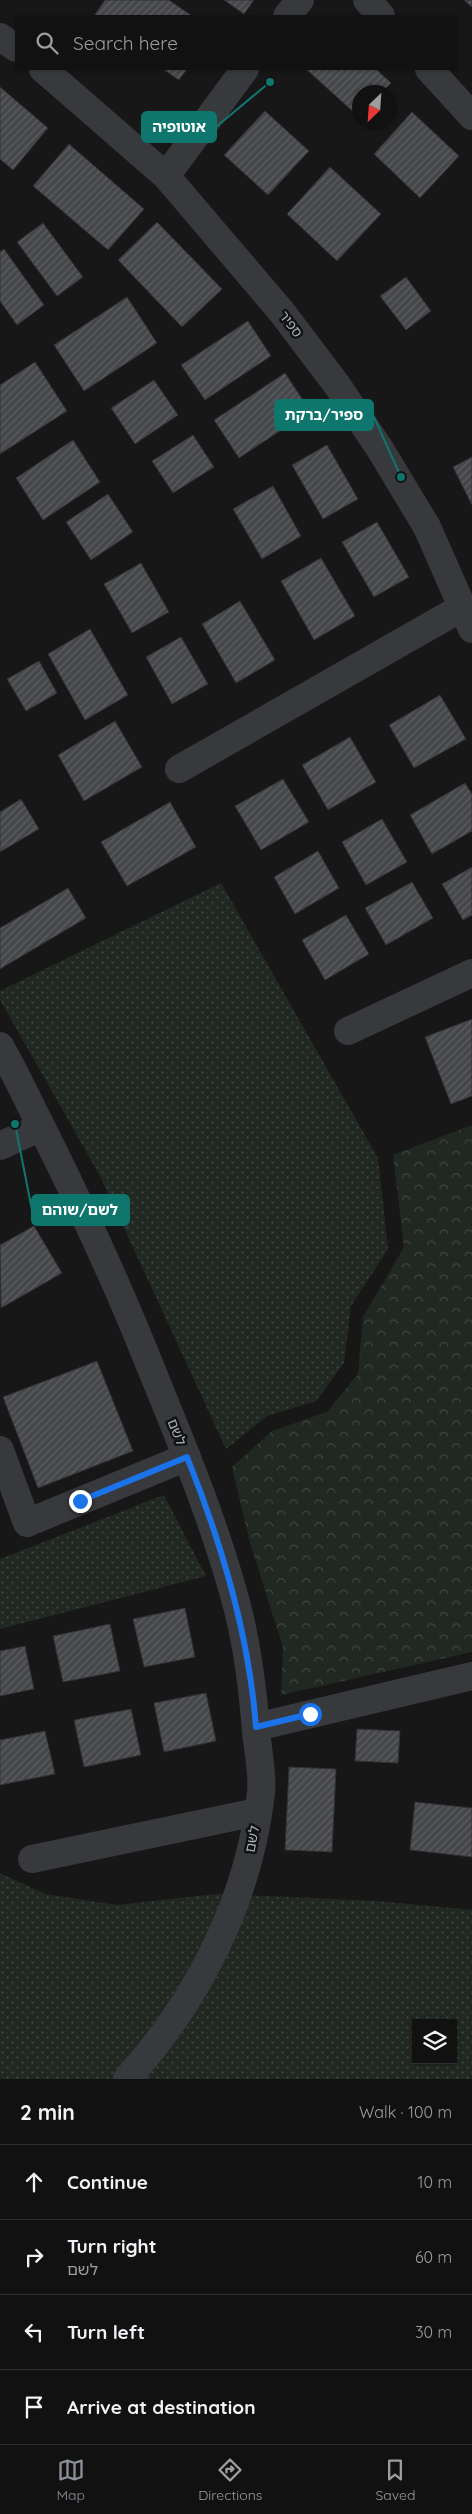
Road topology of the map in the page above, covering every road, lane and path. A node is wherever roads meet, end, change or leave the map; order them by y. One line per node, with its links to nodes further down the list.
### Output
1 (300, 0): 3 (street)
2 (367, 0): 4 (street)
3 (288, 15)
4 (381, 15)
5 (0, 37): 6 (street)
6 (15, 47)
7 (44, 70): 11 (street, ספיר)
8 (244, 70): 11 (street)
9 (430, 70): 10 (street)
10 (472, 116)
11 (166, 176): 12 (street, ספיר)
12 (468, 618): 13 (street)
13 (180, 769)
14 (472, 973): 15 (street)
15 (348, 1031)
16 (0, 1046): 17 (street, לשם)
17 (41, 1127): 18 (street); 20 (street, לשם)
18 (0, 1146)
19 (0, 1450): 20 (street)
20 (187, 1457): 22 (street, לשם)
21 (472, 1676): 22 (street)
22 (256, 1727): 23 (street, לשם)
23 (257, 1812): 24 (street); 25 (street, לשם)
24 (32, 1858)
25 (127, 2079)

